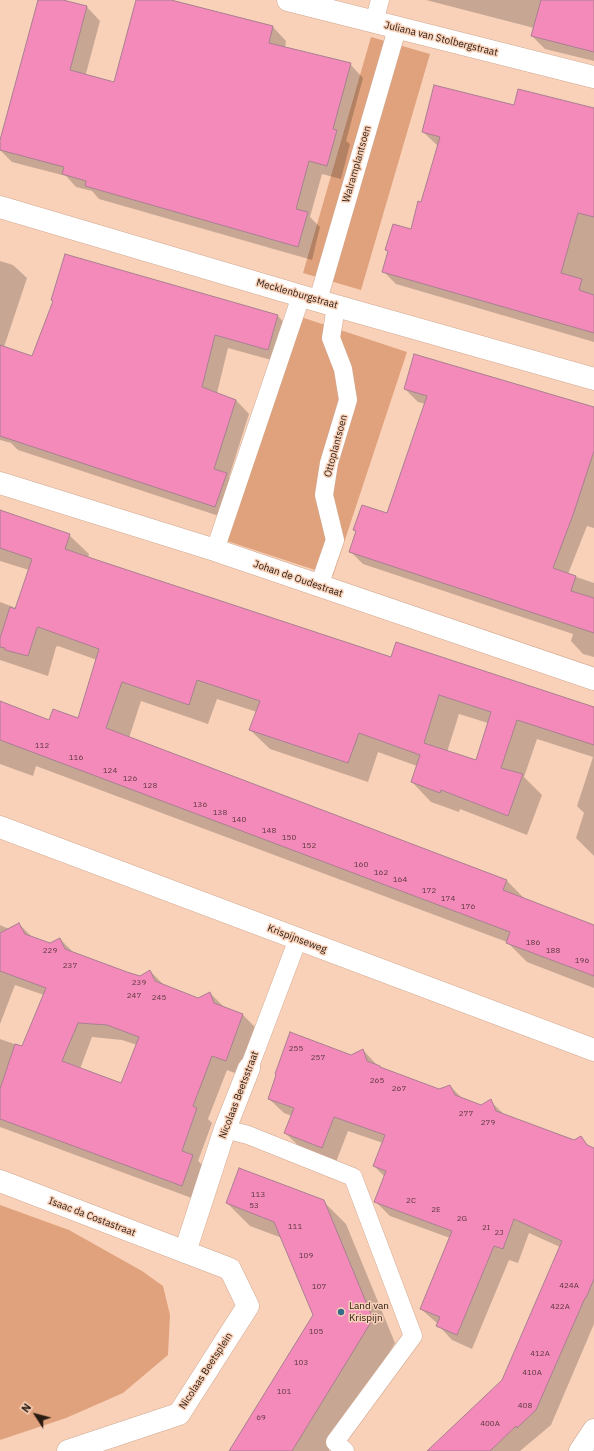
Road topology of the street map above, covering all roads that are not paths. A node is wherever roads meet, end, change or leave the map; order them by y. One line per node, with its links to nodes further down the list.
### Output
1 (288, 0): 3 (street, Juliana van Stolbergstraat)
2 (380, 0): 3 (street)
3 (374, 22): 4 (street, Juliana van Stolbergstraat)
4 (397, 28): 5 (street, Juliana van Stolbergstraat); 7 (street, Walramplantsoen)
5 (594, 77)
6 (0, 207): 7 (street, Mecklenburgstraat)
7 (318, 300): 8 (street, Mecklenburgstraat); 10 (street); 11 (street, Ottoplantsoen)
8 (594, 379)
9 (0, 483): 10 (street, Johan de Oudestraat)
10 (214, 550): 11 (street, Johan de Oudestraat)
11 (319, 586): 12 (street, Johan de Oudestraat)
12 (594, 679)
13 (0, 827): 14 (street, Krispijnseweg)
14 (298, 939): 15 (street, Krispijnseweg); 16 (street, Nicolaas Beetsstraat)
15 (594, 1050)
16 (249, 1068): 17 (street, Nicolaas Beetsstraat)
17 (225, 1129): 19 (street, Nicolaas Beetsstraat); 21 (street)
18 (0, 1181): 19 (street, Isaac da Costastraat)
19 (185, 1252): 22 (street, Nicolaas Beetsplein)
20 (594, 1430): 23 (street)
21 (336, 1448)
22 (68, 1451)
23 (580, 1451)

